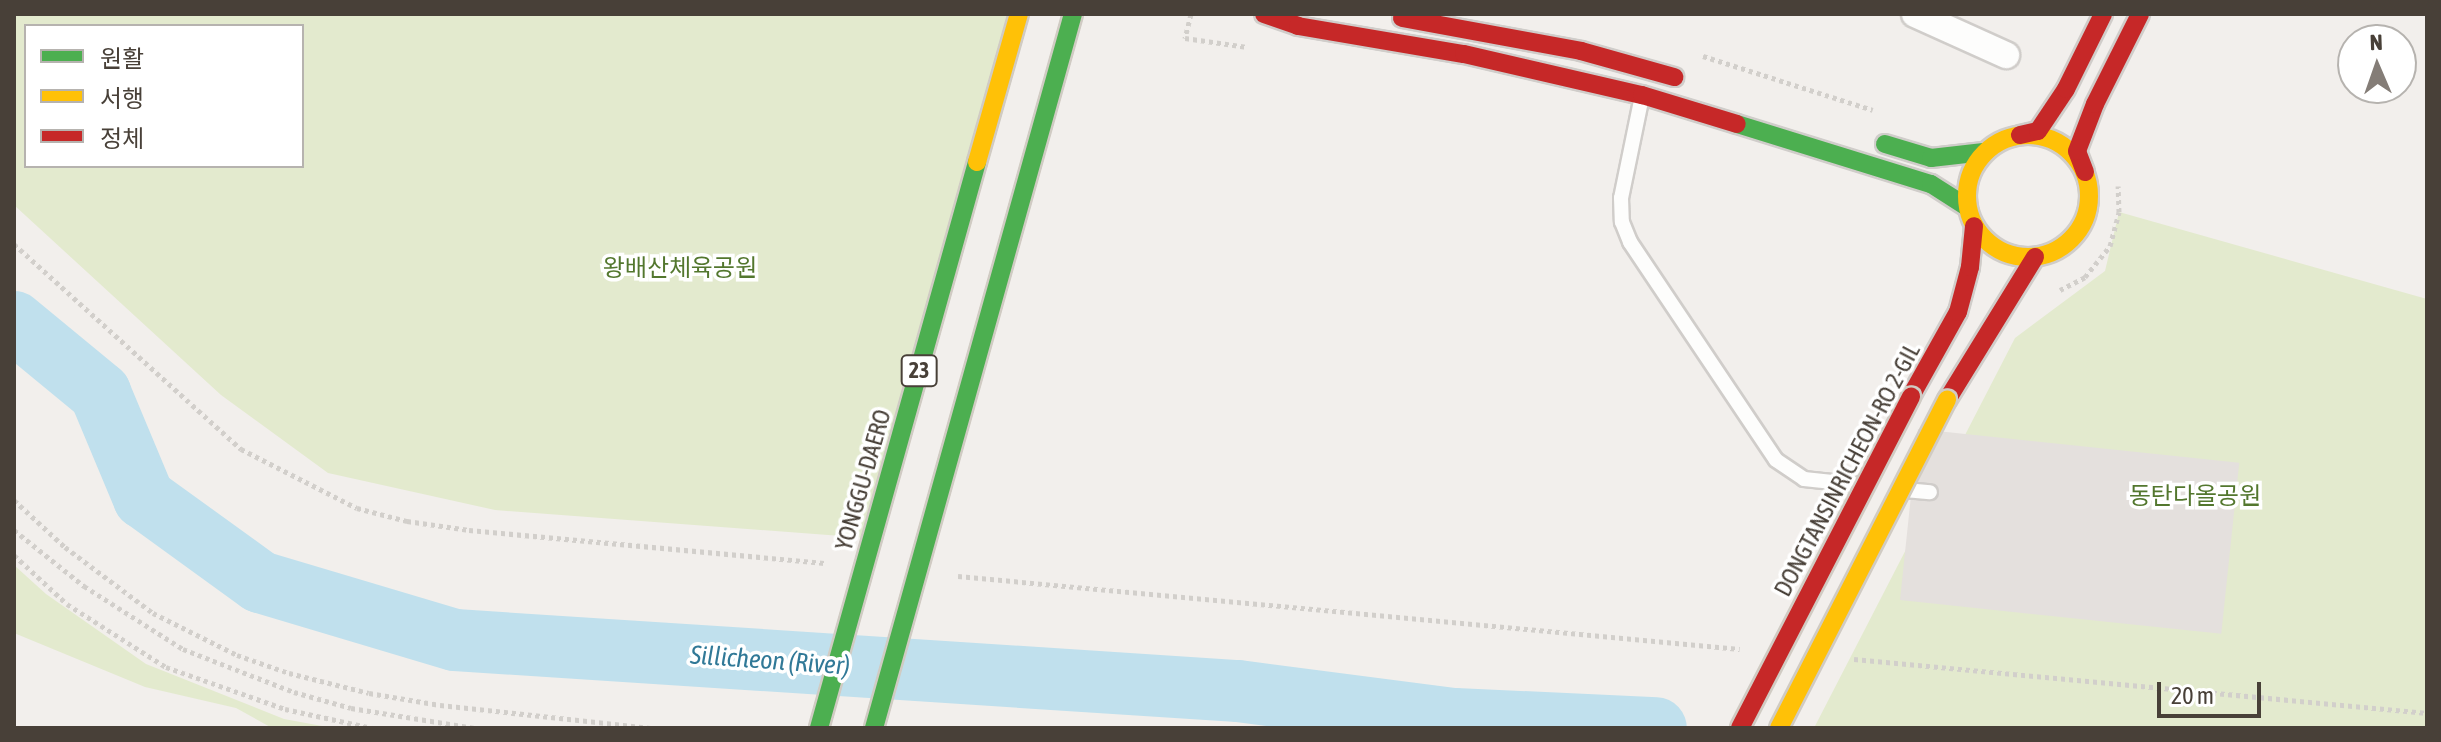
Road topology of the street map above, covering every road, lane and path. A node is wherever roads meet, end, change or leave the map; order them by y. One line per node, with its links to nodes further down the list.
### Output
1 (1019, 14): 37 (main road, YONGGU-DAERO / 23, bridge)
2 (1073, 14): 38 (main road, 23, bridge)
3 (1191, 14): 9 (path)
4 (1264, 14): 13 (main road)
5 (1378, 14): 12 (main road)
6 (2103, 14): 15 (main road)
7 (2140, 14): 18 (main road)
8 (1930, 16): 11 (street)
9 (1185, 38)
10 (1699, 55): 14 (path)
11 (2006, 55)
12 (1699, 84)
13 (1642, 95): 20 (main road); 25 (lane)
14 (1887, 114)
15 (2020, 135): 17 (main road); 18 (main road)
16 (1865, 137): 17 (main road)
17 (1984, 152): 20 (main road)
18 (2085, 172): 23 (main road)
19 (2116, 177): 24 (path)
20 (1967, 207): 21 (main road)
21 (1974, 226): 23 (main road); 39 (main road, DONGTANSINRICHEON-RO 2-GIL, bridge)
22 (14, 244): 29 (path)
23 (2035, 257): 40 (main road, bridge)
24 (2053, 293)
25 (1930, 492)
26 (14, 500): 36 (path)
27 (14, 530): 35 (path)
28 (14, 555): 34 (path)
29 (835, 564)
30 (947, 575): 31 (path)
31 (1742, 649)
32 (1838, 658): 33 (path)
33 (2427, 713)
34 (372, 728)
35 (474, 728)
36 (653, 728)
37 (819, 728)
38 (874, 728)
39 (1740, 728)
40 (1779, 728)

